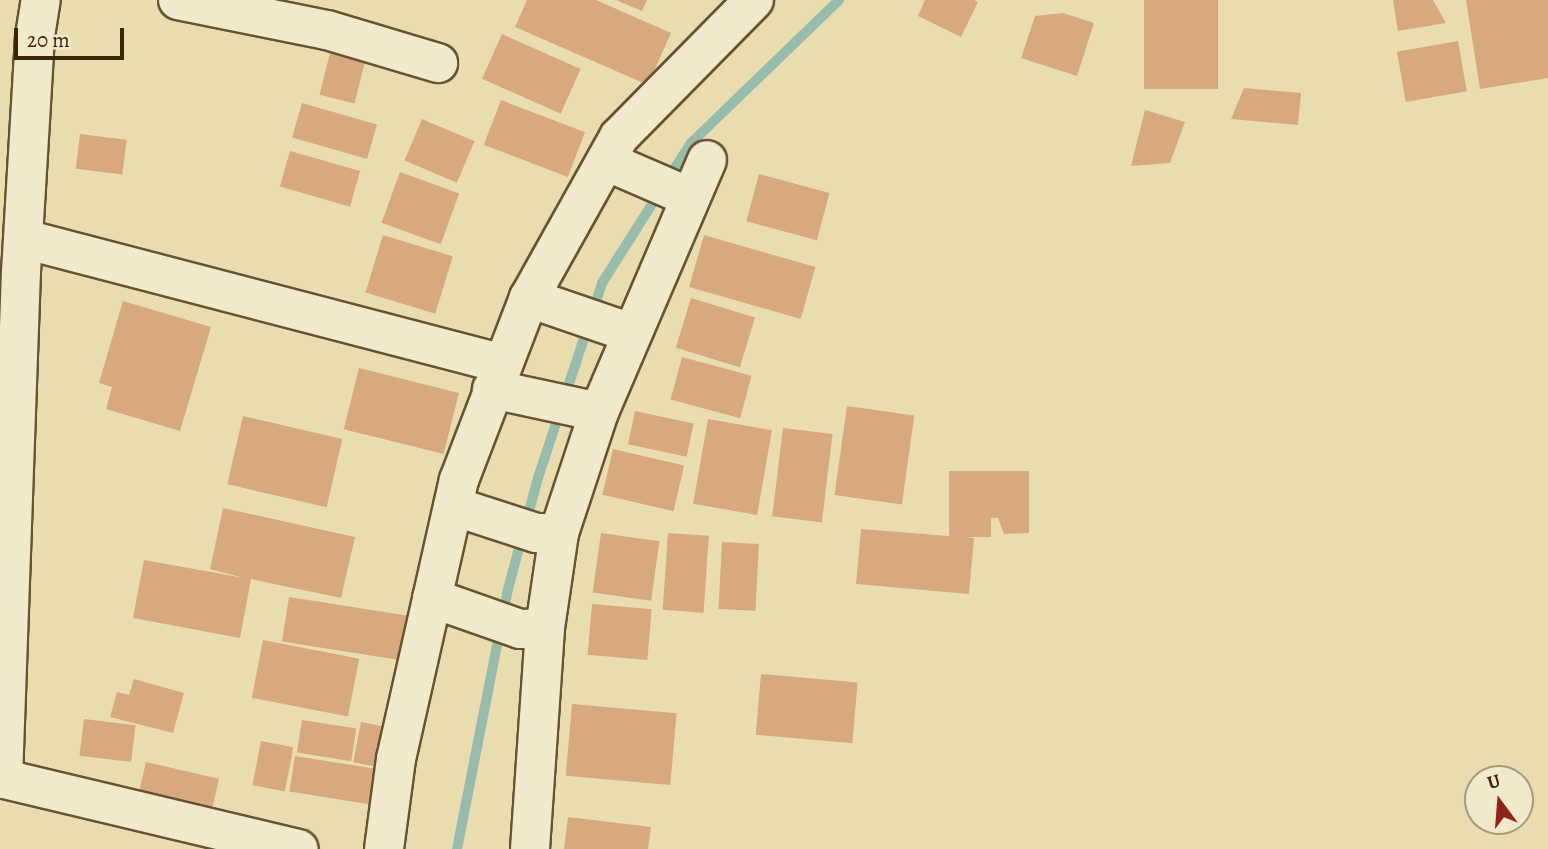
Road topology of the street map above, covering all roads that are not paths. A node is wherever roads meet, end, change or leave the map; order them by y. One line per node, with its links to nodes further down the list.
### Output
1 (41, 0): 8 (street)
2 (178, 0): 4 (street)
3 (754, 0): 6 (street)
4 (438, 63)
5 (707, 160): 7 (street)
6 (618, 165): 7 (street); 9 (street)
7 (682, 195): 10 (street)
8 (24, 239): 11 (street); 17 (street)
9 (540, 301): 10 (street); 11 (street)
10 (618, 328): 12 (street)
11 (504, 382): 12 (street); 13 (street)
12 (591, 410): 14 (street)
13 (467, 511): 14 (street); 15 (street)
14 (547, 533): 16 (street)
15 (442, 601): 16 (street); 19 (street)
16 (532, 629): 20 (street)
17 (1, 779): 18 (street)
18 (299, 849)
19 (384, 849)
20 (530, 849)

